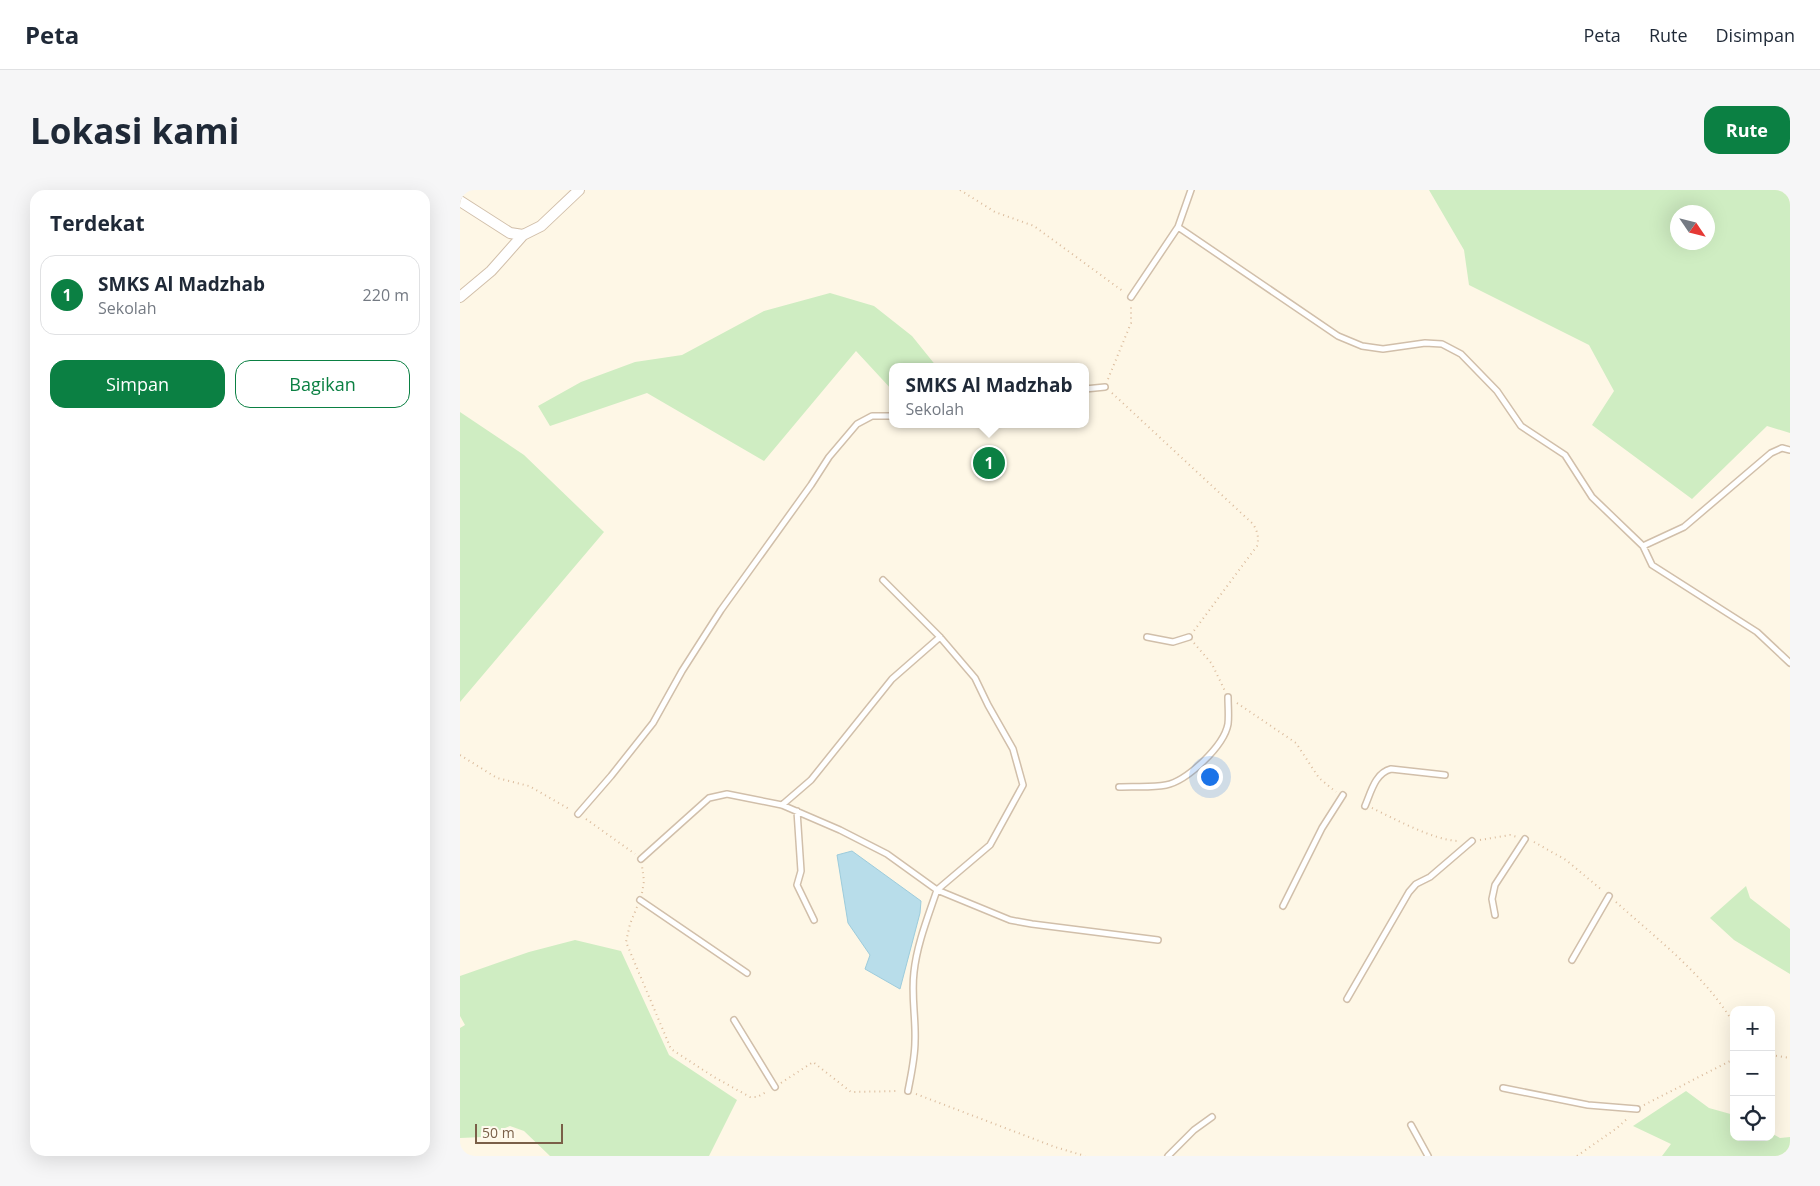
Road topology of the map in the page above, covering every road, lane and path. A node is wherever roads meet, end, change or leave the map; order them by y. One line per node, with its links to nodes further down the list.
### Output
1 (579, 190): 6 (street)
2 (960, 190): 7 (path)
3 (1191, 190): 5 (lane)
4 (460, 201): 6 (street)
5 (1178, 227): 7 (lane); 13 (lane)
6 (523, 235): 8 (street)
7 (1131, 297): 9 (path)
8 (460, 298)
9 (1105, 387): 10 (lane); 17 (path)
10 (1089, 389)
11 (889, 416): 27 (lane)
12 (1790, 450): 13 (lane)
13 (1643, 546): 18 (lane)
14 (883, 580): 15 (lane)
15 (940, 637): 24 (lane); 31 (lane)
16 (1147, 637): 17 (lane)
17 (1189, 637): 19 (path)
18 (1790, 663)
19 (1228, 697): 22 (lane); 23 (path)
20 (460, 755): 27 (path)
21 (1445, 775): 25 (lane)
22 (1119, 787)
23 (1343, 795): 34 (lane)
24 (782, 804): 26 (lane); 30 (lane)
25 (1365, 806): 29 (path)
26 (797, 811): 31 (lane); 36 (lane)
27 (578, 814): 30 (path)
28 (1525, 839): 29 (path); 32 (path); 35 (lane)
29 (1472, 841): 40 (lane)
30 (641, 859): 33 (path)
31 (937, 890): 37 (lane); 48 (lane)
32 (1609, 896): 38 (lane); 41 (path)
33 (640, 900): 39 (lane); 46 (path)
34 (1283, 906)
35 (1495, 915)
36 (814, 920)
37 (1158, 940)
38 (1572, 960)
39 (747, 973)
40 (1347, 999)
41 (1730, 1017)
42 (734, 1020): 46 (lane)
43 (1775, 1056): 44 (path)
44 (1790, 1058)
45 (1730, 1060): 49 (path)
46 (776, 1087): 48 (path)
47 (1503, 1088): 49 (lane)
48 (908, 1091): 52 (path)
49 (1637, 1109): 55 (path)
50 (1212, 1117): 53 (lane)
51 (1411, 1125): 54 (lane)
52 (1085, 1156)
53 (1168, 1156)
54 (1428, 1156)
55 (1577, 1156)

